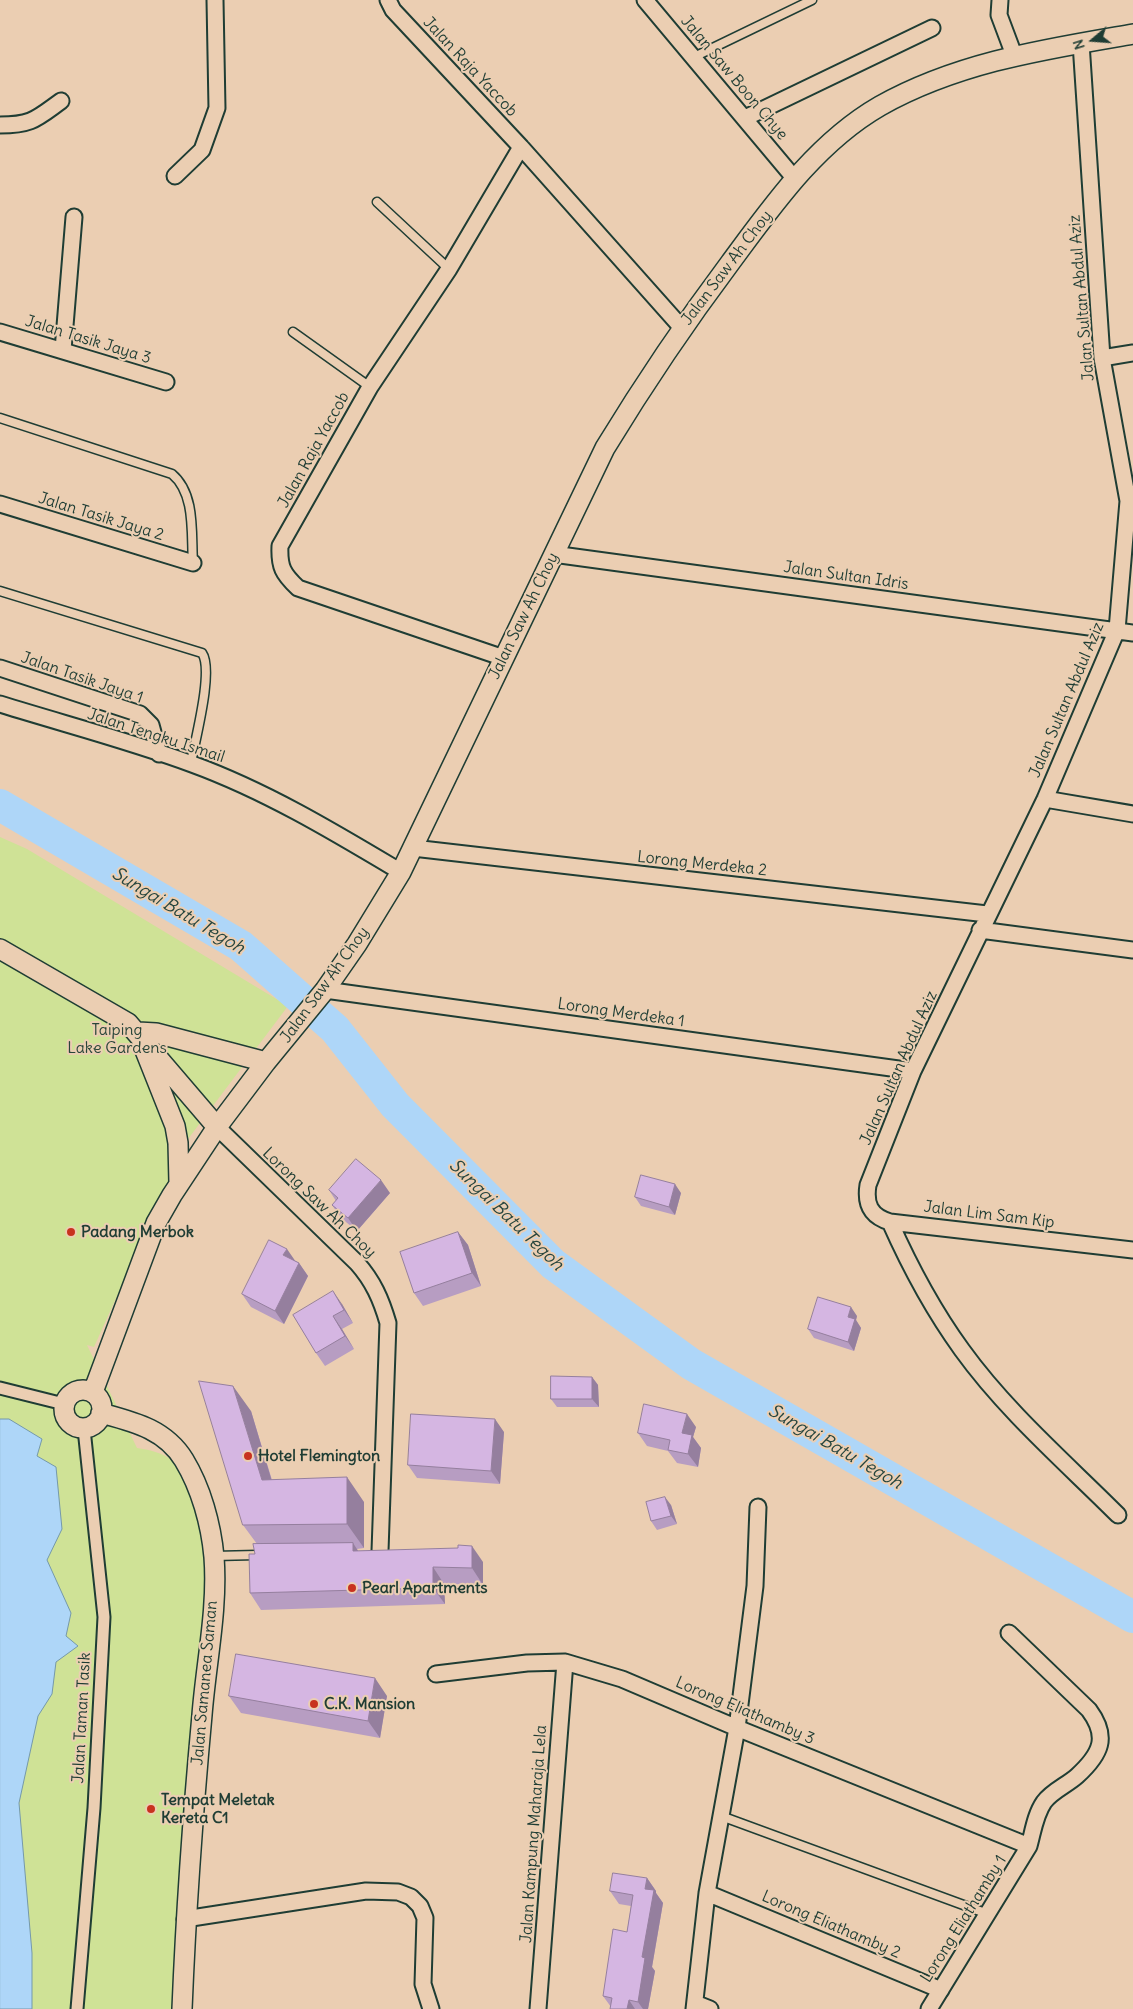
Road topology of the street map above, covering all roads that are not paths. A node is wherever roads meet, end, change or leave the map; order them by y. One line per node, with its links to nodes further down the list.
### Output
1 (215, 0): 15 (street)
2 (645, 0): 10 (street, Jalan Saw Boon Chye)
3 (812, 0): 10 (lane)
4 (1000, 0): 9 (street)
5 (390, 5): 14 (street, Jalan Raja Yaccob)
6 (932, 28): 12 (street)
7 (1133, 34): 8 (street, Jalan Saw Ah Choy)
8 (1081, 43): 9 (street, Jalan Saw Ah Choy); 25 (street, Jalan Sultan Abdul Aziz)
9 (1014, 55): 16 (street, Jalan Saw Ah Choy)
10 (694, 57): 12 (street, Jalan Saw Boon Chye)
11 (61, 101): 13 (street)
12 (745, 118): 16 (street, Jalan Saw Boon Chye)
13 (0, 125)
14 (521, 147): 19 (street, Jalan Raja Yaccob); 20 (street, Jalan Raja Yaccob)
15 (175, 176)
16 (796, 179): 20 (street, Jalan Saw Ah Choy)
17 (377, 202): 19 (lane)
18 (74, 217): 23 (street)
19 (448, 269): 27 (street, Jalan Raja Yaccob)
20 (682, 328): 31 (street, Jalan Saw Ah Choy)
21 (0, 332): 23 (street, Jalan Tasik Jaya 3)
22 (293, 332): 27 (lane)
23 (63, 350): 26 (street, Jalan Tasik Jaya 3)
24 (1133, 353): 25 (street)
25 (1102, 358): 30 (street, Jalan Sultan Abdul Aziz)
26 (166, 382)
27 (370, 386): 36 (street, Jalan Raja Yaccob)
28 (0, 418): 32 (lane)
29 (0, 504): 32 (street, Jalan Tasik Jaya 2)
30 (1130, 510): 34 (street, Jalan Sultan Abdul Aziz)
31 (553, 554): 34 (street, Jalan Sultan Idris); 36 (street, Jalan Saw Ah Choy)
32 (193, 563)
33 (0, 591): 40 (lane)
34 (1117, 630): 35 (street, Jalan Sultan Idris); 41 (street, Jalan Sultan Abdul Aziz)
35 (1133, 633)
36 (504, 658): 43 (street, Jalan Saw Ah Choy)
37 (0, 668): 39 (street, Jalan Tasik Jaya 1)
38 (0, 704): 39 (street, Jalan Tengku Ismail)
39 (159, 754): 40 (street, Jalan Tengku Ismail)
40 (191, 763): 44 (street, Jalan Tengku Ismail)
41 (1044, 799): 42 (street); 45 (street, Jalan Sultan Abdul Aziz)
42 (1133, 814)
43 (413, 848): 44 (street, Jalan Saw Ah Choy); 45 (street, Lorong Merdeka 2)
44 (401, 872): 49 (street, Jalan Saw Ah Choy)
45 (987, 914): 46 (street, Jalan Sultan Abdul Aziz)
46 (980, 930): 48 (street); 52 (street, Jalan Sultan Abdul Aziz)
47 (0, 949): 50 (street)
48 (1133, 950)
49 (321, 994): 51 (street, Jalan Saw Ah Choy); 52 (street, Lorong Merdeka 1)
50 (138, 1032): 51 (street); 53 (street); 54 (street)
51 (266, 1062): 53 (street, Jalan Saw Ah Choy)
52 (913, 1071): 55 (street, Jalan Sultan Abdul Aziz)
53 (217, 1128): 54 (street, Jalan Saw Ah Choy); 65 (street, Lorong Saw Ah Choy)
54 (179, 1183): 59 (street, Jalan Saw Ah Choy)
55 (868, 1185): 56 (street, Jalan Lim Sam Kip)
56 (890, 1222): 57 (street, Jalan Lim Sam Kip); 64 (street)
57 (1133, 1250)
58 (0, 1388): 60 (street)
59 (93, 1392): 60 (street); 61 (street)
60 (64, 1404): 62 (street)
61 (102, 1413): 62 (street); 67 (street, Jalan Samanea Saman)
62 (84, 1428): 79 (street, Jalan Taman Tasik)
63 (758, 1507): 71 (street)
64 (1118, 1515)
65 (376, 1553)
66 (263, 1555): 67 (lane)
67 (214, 1556): 76 (street, Jalan Samanea Saman)
68 (1009, 1633): 73 (street, Lorong Eliathamby 1)
69 (565, 1662): 70 (street, Lorong Eliathamby 3); 71 (street, Lorong Eliathamby 3); 82 (street, Jalan Kampung Maharaja Lela)
70 (436, 1674)
71 (737, 1728): 72 (street); 73 (street, Lorong Eliathamby 3)
72 (721, 1816): 74 (street); 75 (lane)
73 (1029, 1846): 75 (street, Lorong Eliathamby 1)
74 (707, 1893): 77 (street, Lorong Eliathamby 2); 78 (street)
75 (988, 1914): 77 (street, Lorong Eliathamby 1)
76 (185, 1918): 80 (street, Jalan Samanea Saman); 81 (street)
77 (941, 1990): 84 (street, Lorong Eliathamby 1)
78 (694, 2006): 83 (street)
79 (77, 2009)
80 (182, 2009)
81 (431, 2009)
82 (538, 2009)
83 (710, 2009)
84 (929, 2009)

